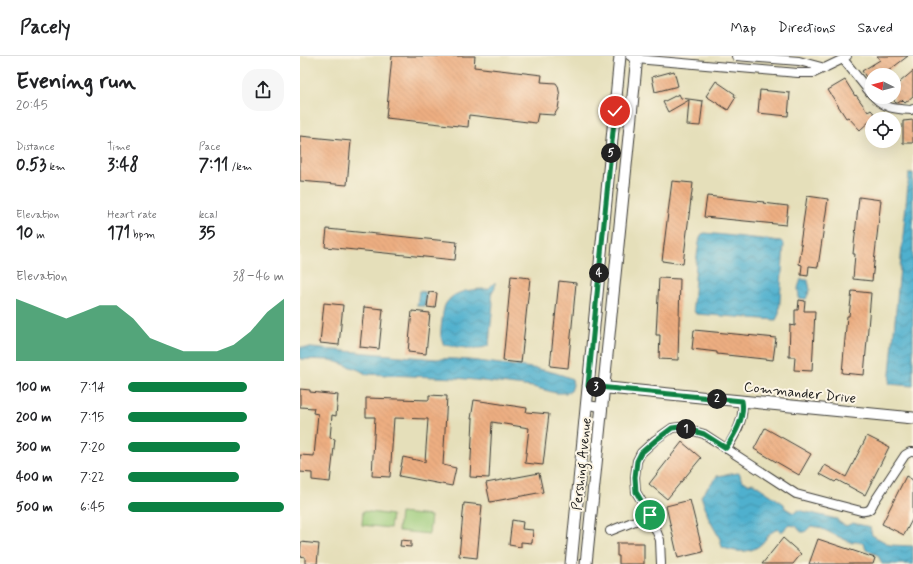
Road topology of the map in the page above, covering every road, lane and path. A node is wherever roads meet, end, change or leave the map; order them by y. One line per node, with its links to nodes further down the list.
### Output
1 (620, 56): 9 (street, Pershing Avenue)
2 (736, 56): 5 (street)
3 (634, 57): 5 (street); 10 (street, Pershing Avenue)
4 (845, 58): 5 (street); 6 (street)
5 (825, 68)
6 (865, 85)
7 (881, 104): 8 (street)
8 (913, 109)
9 (588, 386): 10 (street, Commander Drive); 12 (street, Pershing Avenue)
10 (604, 388): 11 (street, Commander Drive); 13 (street, Pershing Avenue)
11 (742, 401): 14 (street, Commander Drive); 15 (street)
12 (586, 405): 13 (street); 19 (street, Pershing Avenue)
13 (602, 407): 20 (street, Pershing Avenue)
14 (913, 418)
15 (726, 448): 16 (street); 17 (street)
16 (913, 452)
17 (650, 515): 18 (street); 21 (street)
18 (610, 531)
19 (570, 564)
20 (586, 564)
21 (661, 564)

